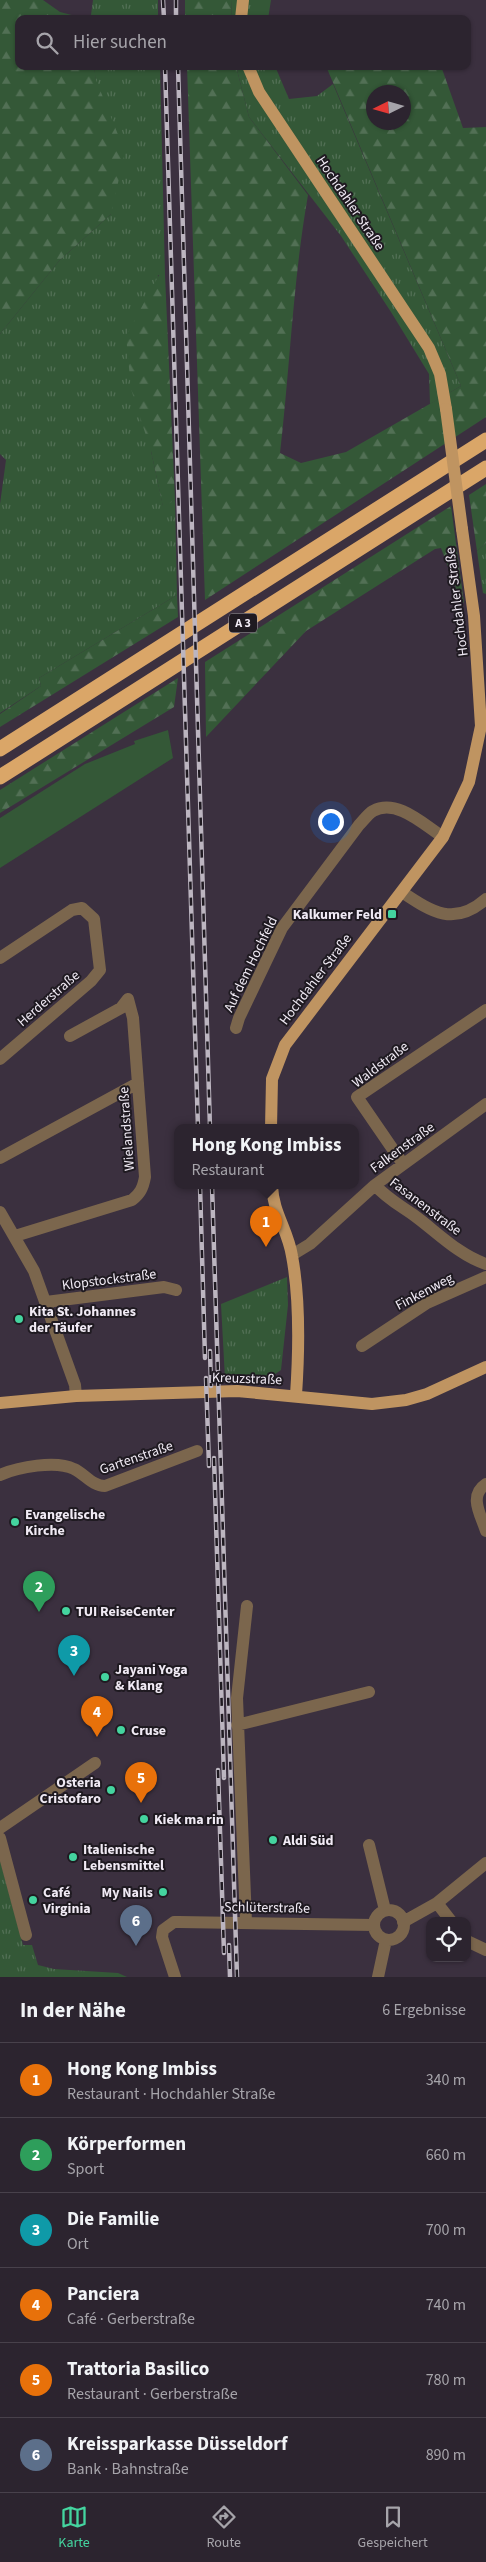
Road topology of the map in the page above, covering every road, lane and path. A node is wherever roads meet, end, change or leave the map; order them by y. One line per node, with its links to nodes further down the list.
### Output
1 (243, 0): 2 (main road)
2 (241, 15)
3 (250, 70): 8 (main road, Hochdahler Straße, bridge)
4 (486, 440): 6 (highway, A 3)
5 (486, 468): 7 (highway, A 3)
6 (0, 749)
7 (0, 777)
8 (443, 837): 9 (main road, Hochdahler Straße); 13 (street, Auf dem Hochfeld)
9 (402, 892): 10 (street); 18 (main road, Hochdahler Straße)
10 (486, 899)
11 (0, 958): 15 (street, Herderstraße)
12 (486, 1010): 20 (street, Waldstraße)
13 (236, 1028)
14 (70, 1036): 16 (street, Wielandstraße)
15 (0, 1059)
16 (138, 1083): 19 (street); 24 (street, Wielandstraße)
17 (486, 1104): 20 (street, Falkenstraße)
18 (271, 1124)
19 (0, 1158)
20 (403, 1164): 21 (street, Falkenstraße)
21 (375, 1185): 25 (street, Falkenstraße); 26 (street, Fasanenstraße)
22 (272, 1189): 25 (main road)
23 (0, 1212): 24 (street)
24 (15, 1236): 29 (street)
25 (292, 1255): 32 (main road)
26 (482, 1263): 27 (street, Finkenweg)
27 (482, 1279): 30 (street, Finkenweg)
28 (176, 1290): 29 (street, Klopstockstraße)
29 (46, 1302): 33 (street)
30 (362, 1346)
31 (486, 1367): 32 (main road, Kreuzstraße)
32 (296, 1395): 33 (main road, Kreuzstraße)
33 (76, 1396): 34 (main road, Kreuzstraße)
34 (0, 1403)
35 (198, 1451): 36 (street, Gartenstraße)
36 (0, 1475)
37 (486, 1484): 38 (street)
38 (486, 1531)
39 (247, 1606): 41 (street)
40 (369, 1692): 41 (street)
41 (237, 1725): 50 (street)
42 (95, 1763): 43 (street)
43 (0, 1828)
44 (0, 1838): 53 (street)
45 (369, 1845): 48 (street)
46 (486, 1863): 47 (street)
47 (437, 1902): 49 (street); 51 (street)
48 (385, 1910): 51 (street); 52 (street)
49 (448, 1917)
50 (246, 1921): 52 (street, Schlüterstraße); 57 (street, Schlüterstraße)
51 (403, 1922): 54 (street)
52 (374, 1925): 54 (street)
53 (26, 1935)
54 (386, 1940): 58 (street)
55 (471, 1943): 56 (street)
56 (486, 1950)
57 (175, 1977)
58 (378, 1977)

